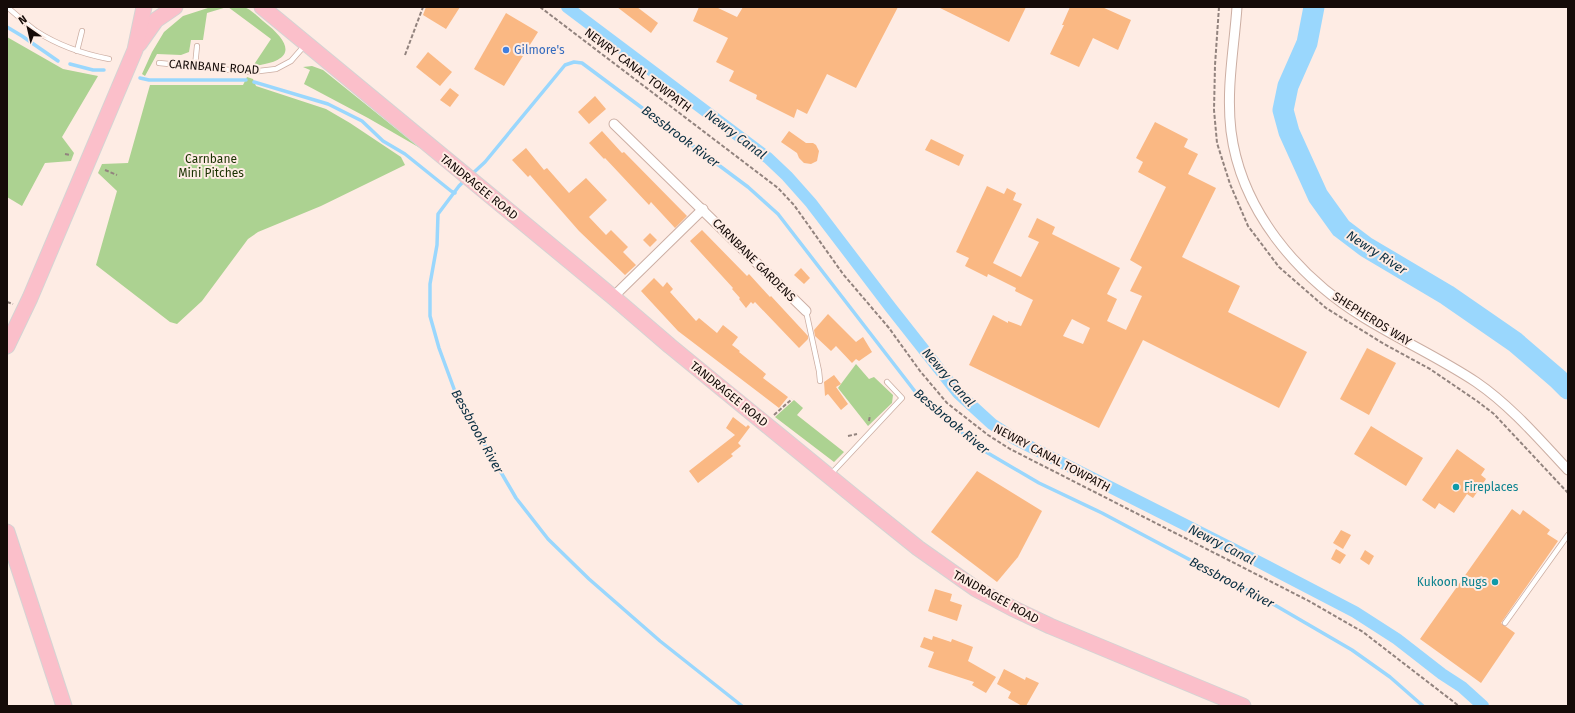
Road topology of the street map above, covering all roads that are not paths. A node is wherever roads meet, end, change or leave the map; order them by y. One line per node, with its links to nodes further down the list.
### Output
1 (7, 7): 10 (lane)
2 (144, 7): 9 (highway)
3 (175, 7): 9 (highway)
4 (262, 7): 7 (highway, TANDRAGEE ROAD)
5 (1237, 7): 21 (street, SHEPHERDS WAY)
6 (82, 31): 10 (lane)
7 (307, 44): 13 (lane, CARNBANE ROAD); 16 (highway, TANDRAGEE ROAD)
8 (197, 46): 13 (lane)
9 (135, 50): 18 (highway)
10 (77, 52): 11 (lane)
11 (109, 58)
12 (159, 63): 13 (lane, CARNBANE ROAD)
13 (195, 66)
14 (614, 124): 15 (street, CARNBANE GARDENS)
15 (703, 209): 16 (street, CARNBANE GARDENS); 17 (street, CARNBANE GARDENS)
16 (613, 297): 22 (highway, TANDRAGEE ROAD)
17 (806, 311): 19 (lane)
18 (7, 346)
19 (820, 381)
20 (886, 382): 22 (lane)
21 (1568, 470)
22 (829, 476): 27 (highway, TANDRAGEE ROAD)
23 (7, 532): 26 (highway)
24 (1568, 535): 25 (lane)
25 (1506, 623)
26 (64, 706)
27 (1243, 706)

